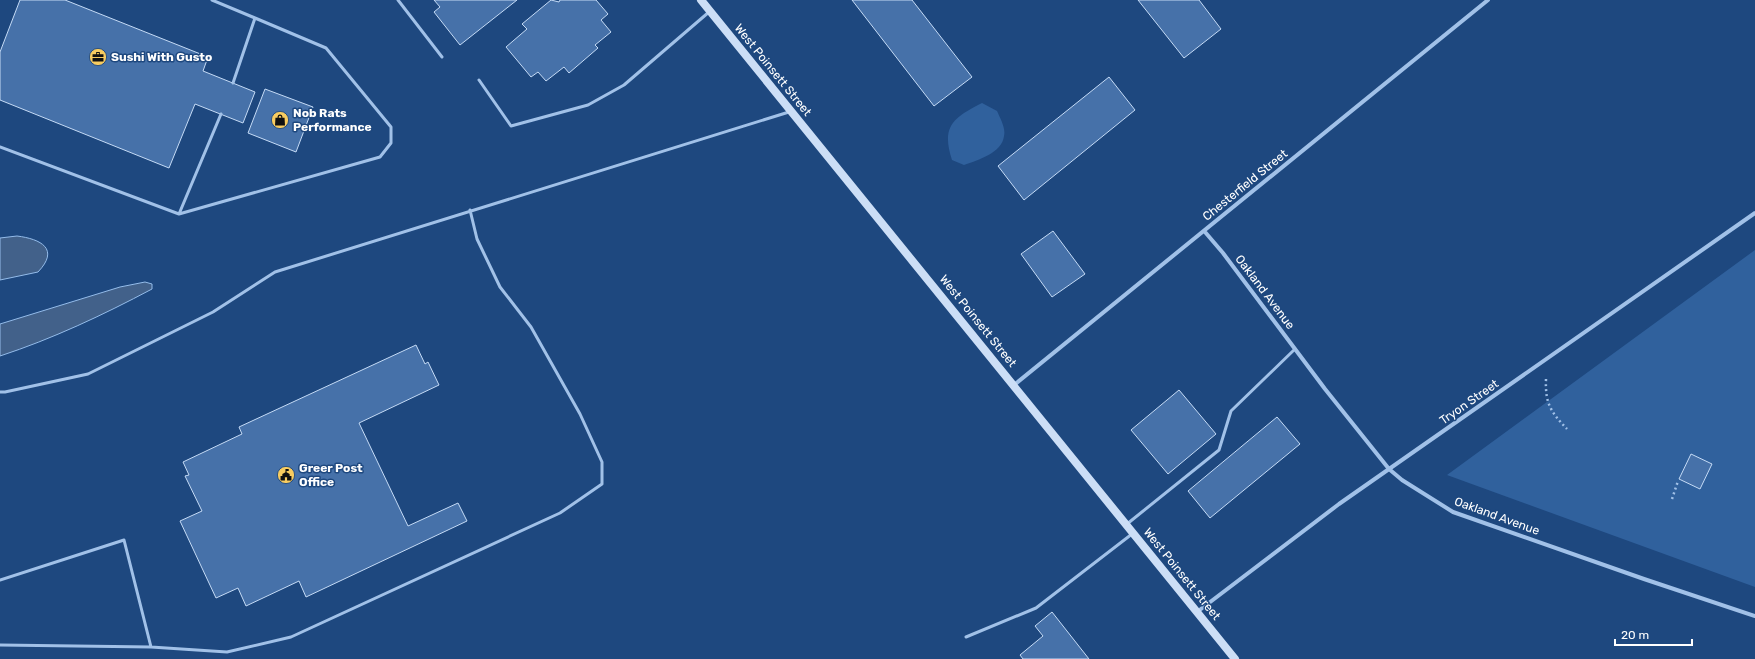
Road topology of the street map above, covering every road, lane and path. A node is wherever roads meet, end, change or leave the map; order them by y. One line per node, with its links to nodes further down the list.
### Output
1 (212, 0): 6 (lane)
2 (398, 0): 7 (lane)
3 (701, 0): 5 (main road, West Poinsett Street)
4 (1488, 0): 16 (street, Chesterfield Street)
5 (710, 11): 8 (lane); 10 (main road, West Poinsett Street)
6 (255, 18): 9 (lane); 15 (lane)
7 (442, 57)
8 (480, 80)
9 (233, 83)
10 (791, 111): 13 (lane); 19 (main road, West Poinsett Street)
11 (221, 114): 15 (lane)
12 (0, 147): 15 (lane)
13 (470, 210): 20 (lane); 32 (lane)
14 (1755, 213): 22 (street, Tryon Street)
15 (180, 214)
16 (1205, 232): 17 (street, Oakland Avenue); 19 (street, Chesterfield Street)
17 (1295, 349): 22 (street, Oakland Avenue); 25 (lane)
18 (1546, 379): 21 (path)
19 (1014, 385): 25 (main road, West Poinsett Street)
20 (0, 392)
21 (1567, 429)
22 (1389, 469): 28 (street, Tryon Street); 29 (street, Oakland Avenue)
23 (1678, 481): 24 (path)
24 (1672, 499)
25 (1127, 524): 26 (main road, West Poinsett Street)
26 (1134, 533): 28 (main road, West Poinsett Street); 30 (lane)
27 (0, 580): 32 (lane)
28 (1197, 612): 33 (main road, West Poinsett Street)
29 (1755, 616)
30 (966, 637)
31 (0, 645): 32 (lane)
32 (151, 647)
33 (1235, 659)

